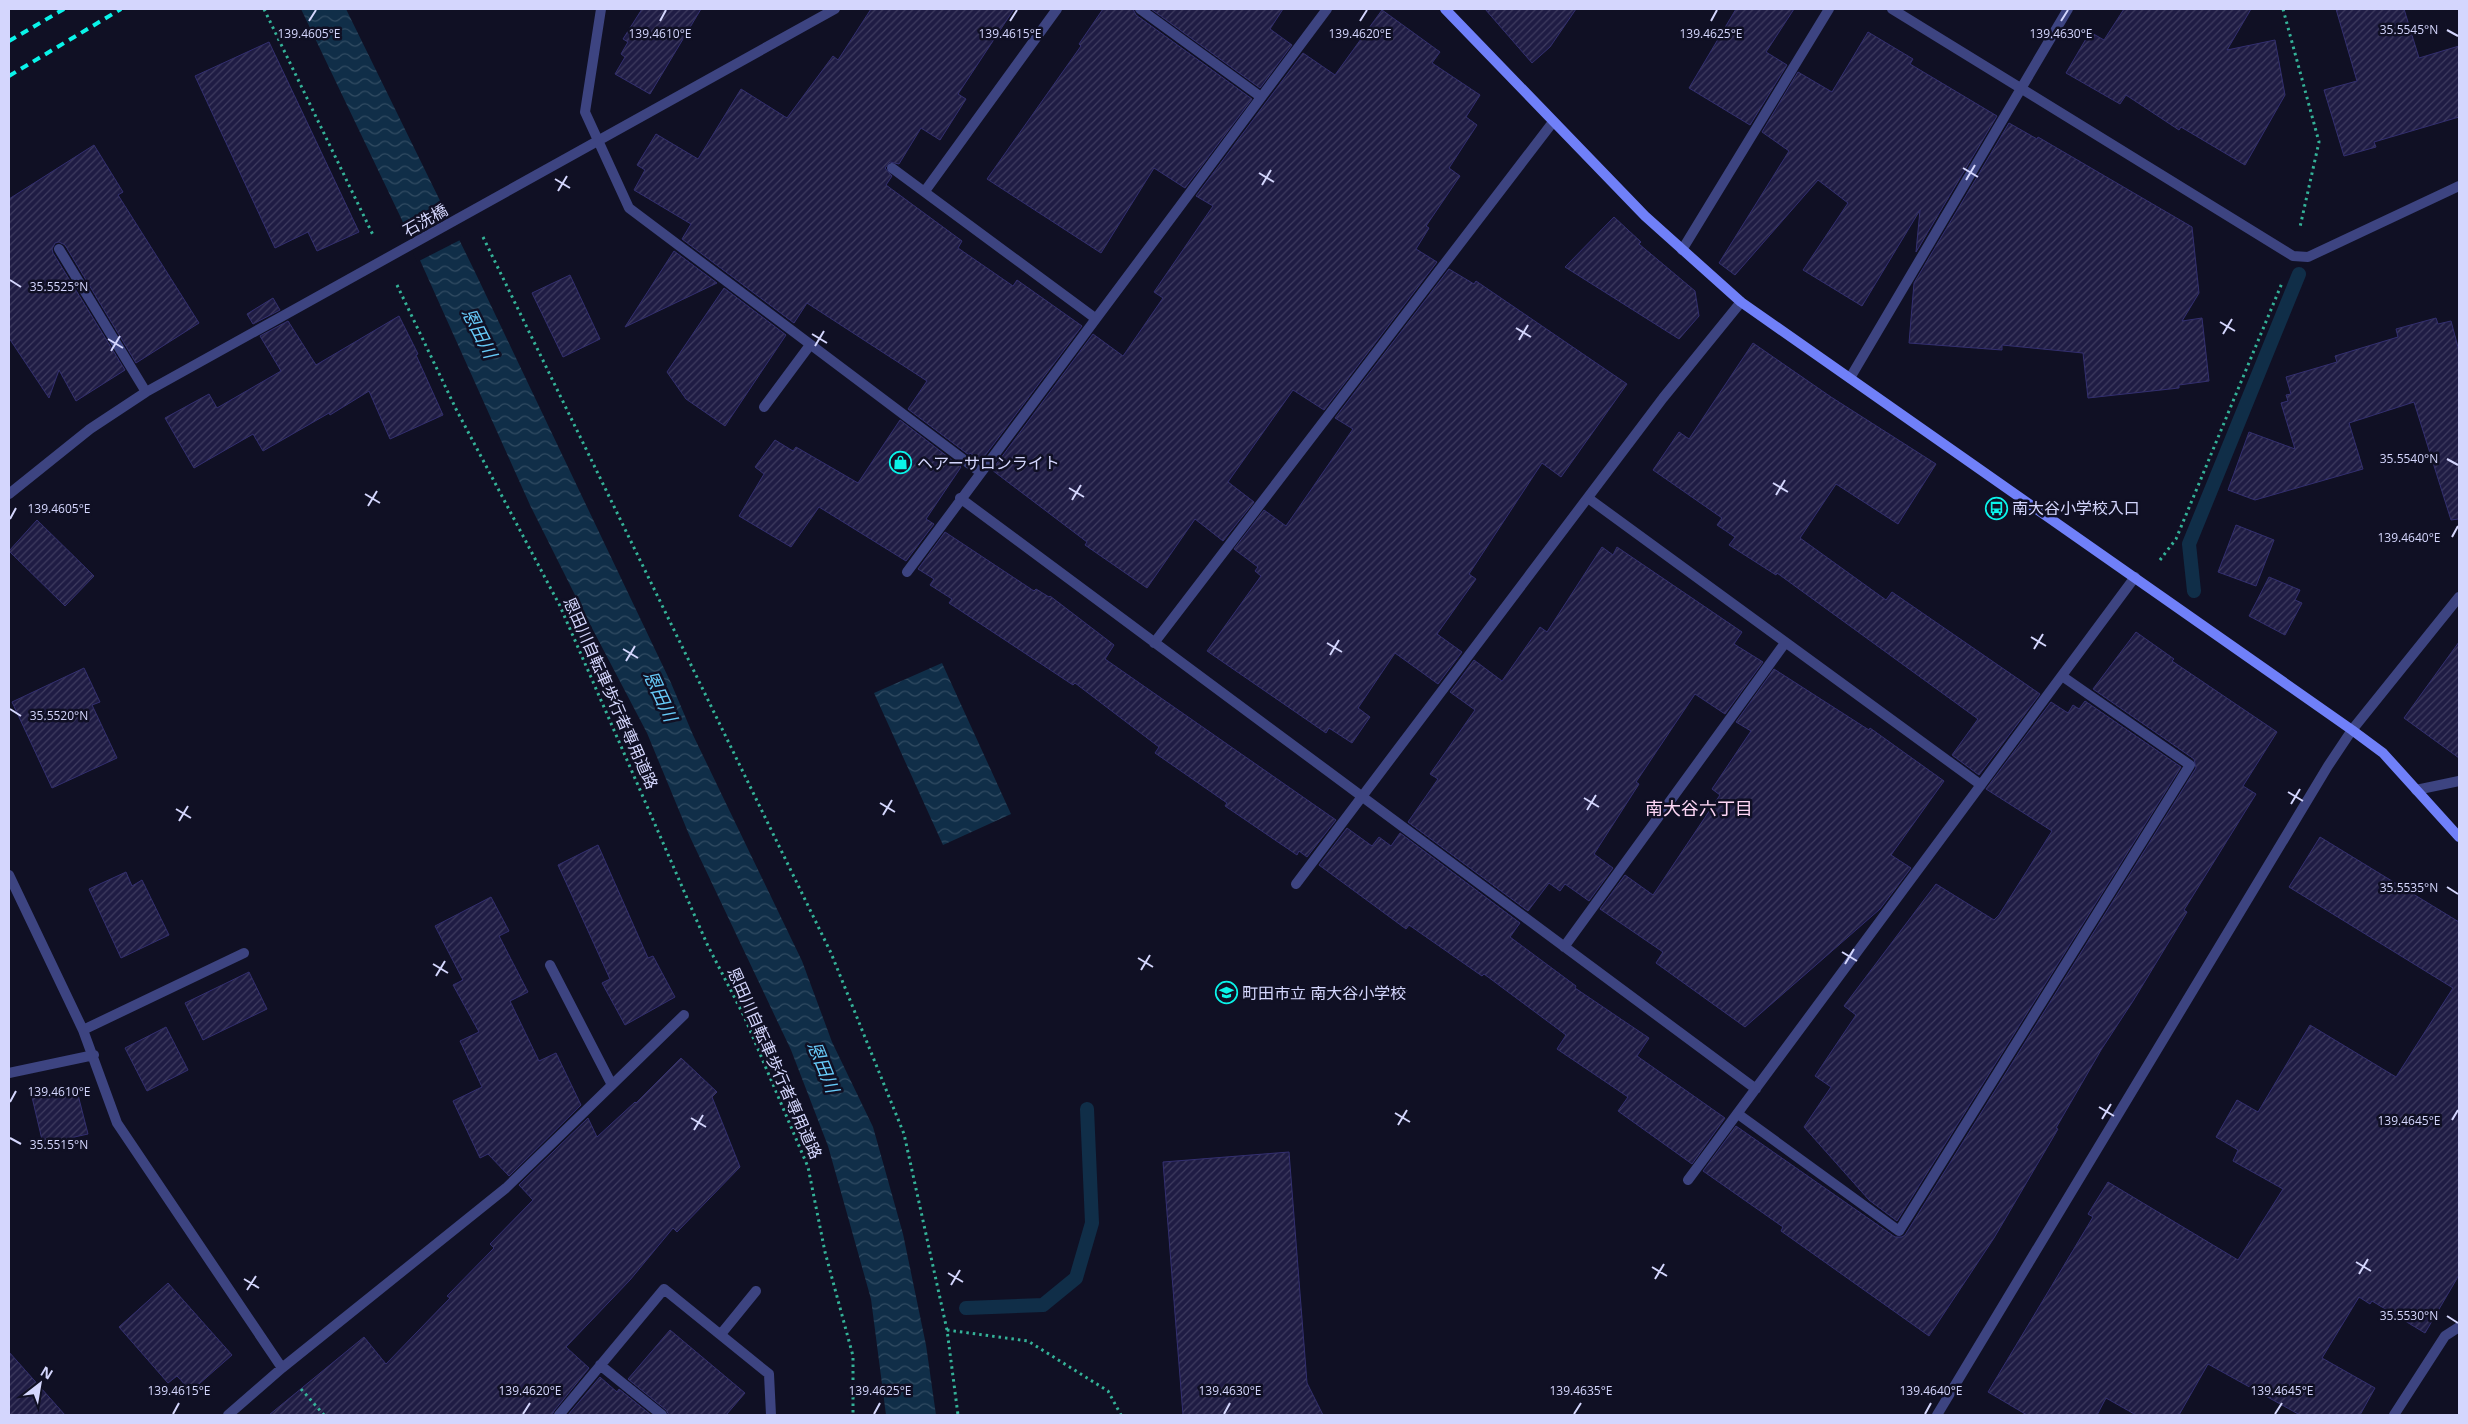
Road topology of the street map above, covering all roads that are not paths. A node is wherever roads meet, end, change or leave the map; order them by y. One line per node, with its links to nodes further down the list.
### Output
1 (601, 9): 13 (street)
2 (834, 9): 13 (street, 石洗橋)
3 (1057, 9): 16 (street)
4 (1140, 9): 11 (street)
5 (1327, 9): 11 (street)
6 (1445, 9): 12 (street)
7 (1829, 9): 18 (street)
8 (1892, 9): 10 (street)
9 (2068, 9): 10 (street)
10 (2020, 90): 15 (street); 22 (street)
11 (1261, 97): 20 (street)
12 (1553, 122): 18 (street); 32 (street)
13 (598, 140): 21 (street); 23 (street, 石洗橋)
14 (892, 168): 16 (street)
15 (2459, 186)
16 (925, 191): 20 (street)
17 (59, 249): 23 (street)
18 (1682, 250): 19 (street)
19 (1742, 302): 22 (street); 28 (street)
20 (1095, 318): 25 (street)
21 (810, 345): 24 (street); 25 (street)
22 (1850, 378): 30 (street)
23 (146, 392): 26 (street, 石洗橋)
24 (764, 407)
25 (980, 472): 27 (street)
26 (9, 494)
27 (960, 498): 29 (street); 32 (street)
28 (1588, 498): 33 (street); 39 (street)
29 (906, 572)
30 (2135, 577): 34 (street); 35 (street)
31 (2459, 597): 35 (street)
32 (1154, 643): 39 (street)
33 (1785, 643): 37 (street); 43 (street)
34 (2062, 676): 37 (street); 52 (street)
35 (2352, 730): 38 (street); 63 (street)
36 (2459, 781): 38 (street)
37 (1981, 785): 51 (street)
38 (2416, 790): 40 (street)
39 (1364, 797): 42 (street); 43 (street)
40 (2459, 837)
41 (9, 875): 47 (street)
42 (1296, 884)
43 (1564, 947): 51 (street)
44 (244, 953): 47 (street)
45 (550, 965): 50 (street)
46 (684, 1015): 50 (street)
47 (83, 1030): 48 (street)
48 (94, 1055): 49 (street); 58 (street)
49 (9, 1073)
50 (612, 1084): 58 (street)
51 (1756, 1089): 52 (street)
52 (1738, 1114): 53 (street)
53 (1688, 1180)
54 (756, 1291): 56 (street)
55 (2459, 1327): 64 (street)
56 (721, 1334): 57 (street); 62 (street)
57 (600, 1366): 60 (street); 61 (street)
58 (282, 1368): 59 (street)
59 (228, 1415)
60 (559, 1415)
61 (662, 1415)
62 (771, 1415)
63 (1937, 1415)
64 (2394, 1415)

